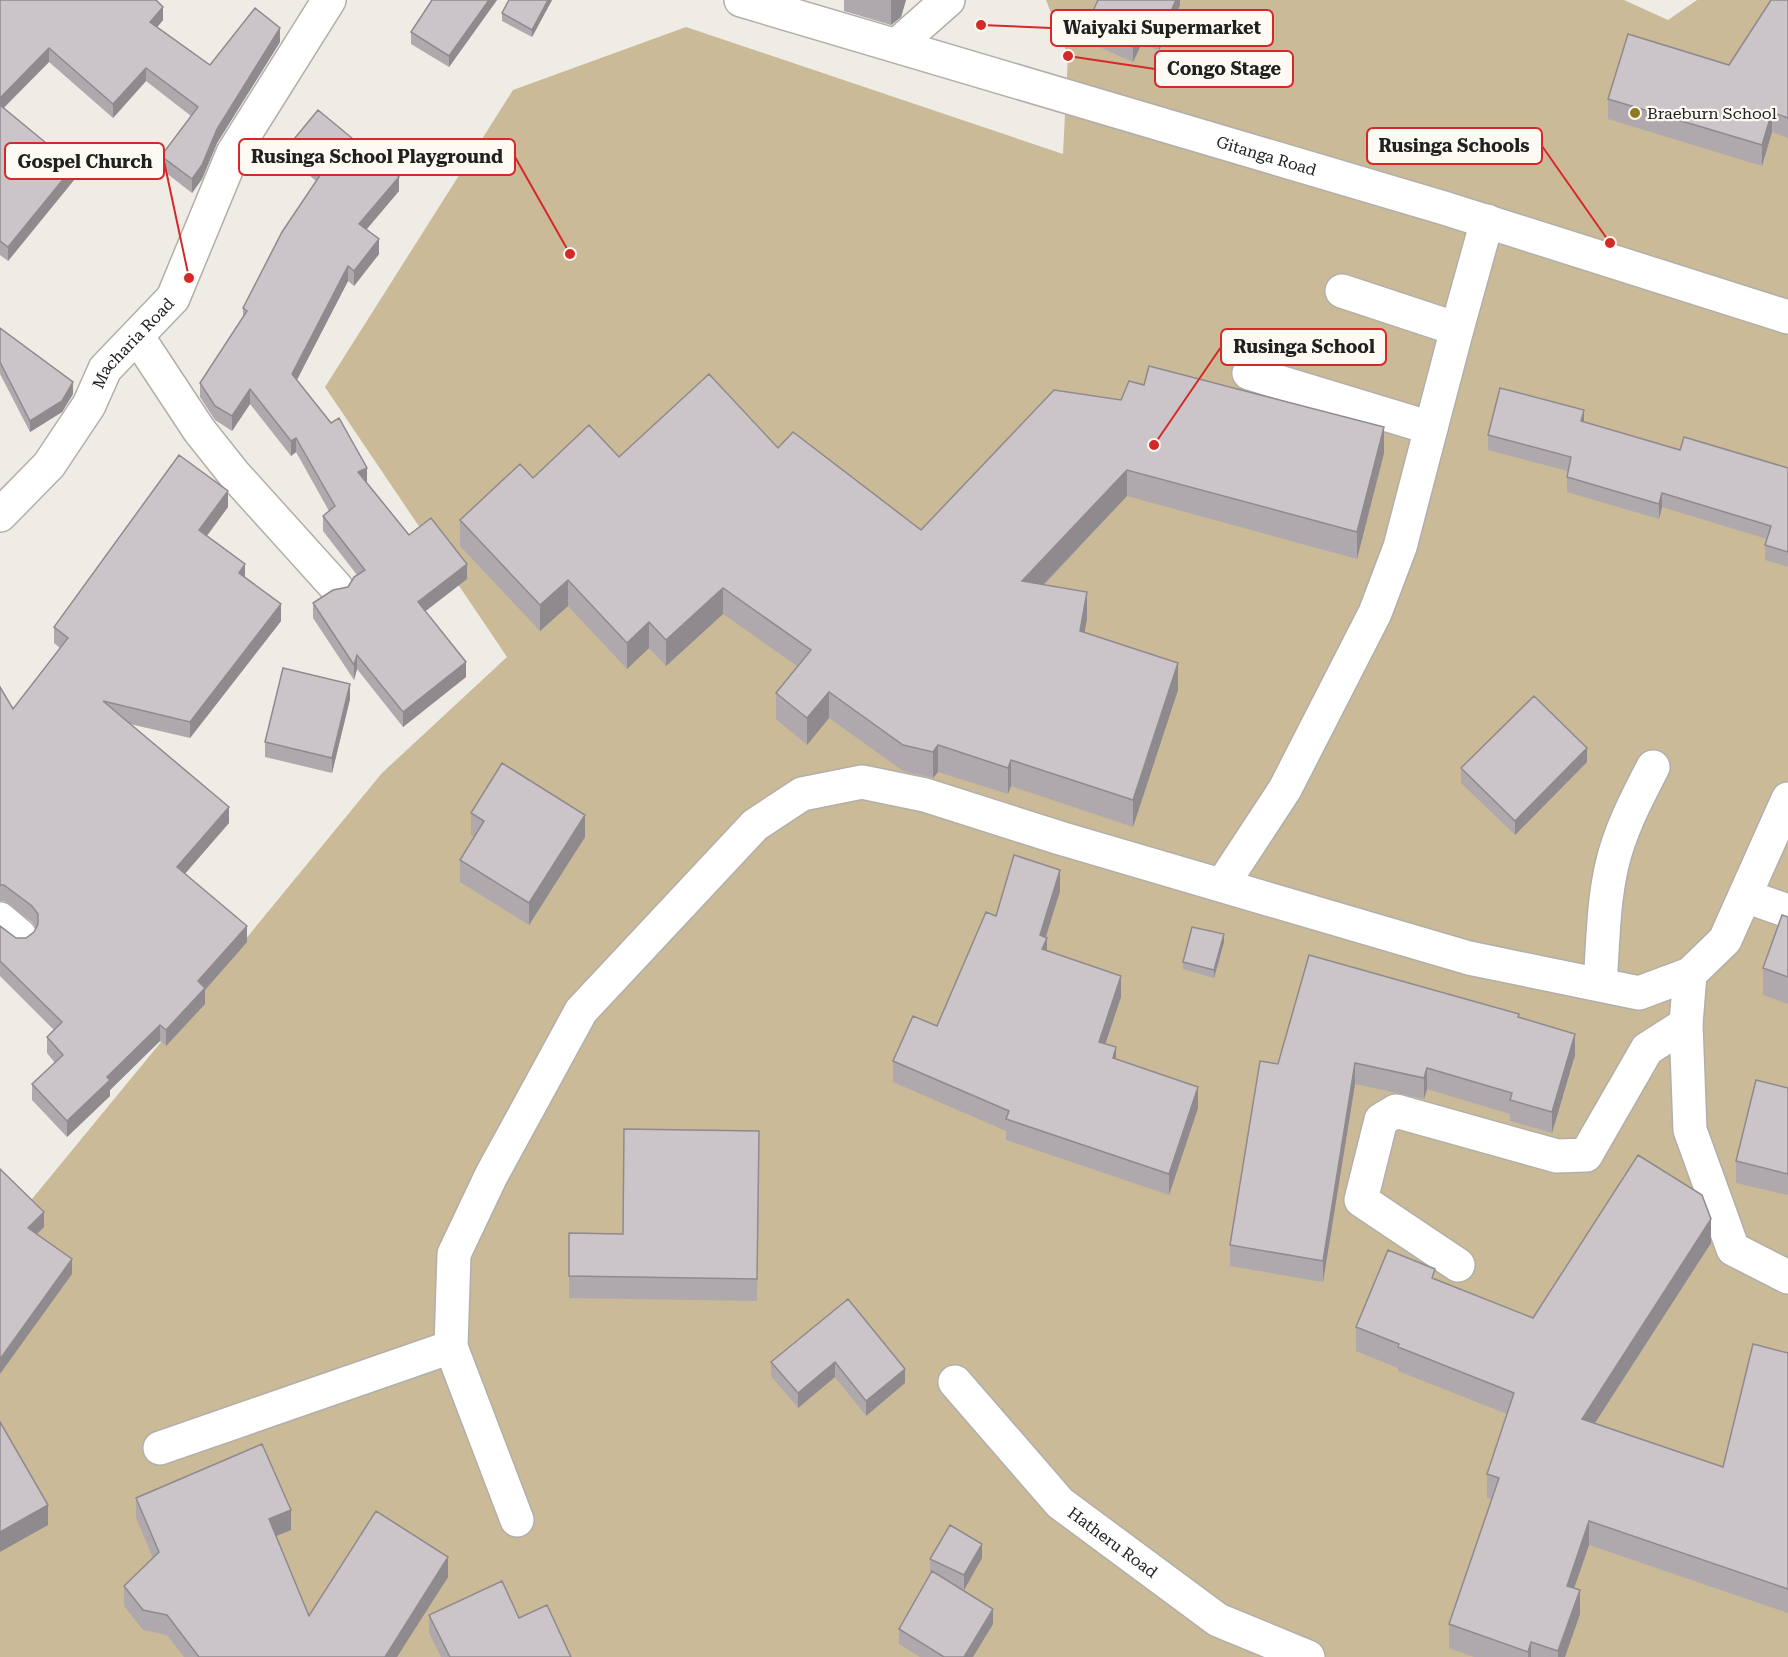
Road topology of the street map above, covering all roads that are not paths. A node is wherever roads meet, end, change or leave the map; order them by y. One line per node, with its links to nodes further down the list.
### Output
1 (329, 0): 9 (street, Macharia Road)
2 (741, 0): 4 (street, Gitanga Road)
3 (948, 0): 4 (street)
4 (897, 45): 5 (street, Gitanga Road)
5 (1487, 221): 7 (street, Gitanga Road); 8 (street)
6 (1342, 291): 8 (street)
7 (1788, 316)
8 (1457, 329): 11 (street)
9 (137, 336): 12 (street, Macharia Road); 13 (street)
10 (1249, 372): 11 (street)
11 (1431, 428): 16 (street)
12 (0, 515)
13 (336, 588)
14 (1653, 767): 20 (street)
15 (1788, 800): 17 (street)
16 (1222, 885): 20 (street); 24 (street)
17 (1745, 896): 18 (street); 19 (street)
18 (1788, 911)
19 (1690, 974): 20 (street); 21 (street)
20 (1600, 984)
21 (1686, 1024): 22 (street); 23 (street)
22 (1458, 1265)
23 (1788, 1276)
24 (451, 1347): 26 (street); 27 (street)
25 (955, 1382): 28 (street, Hatheru Road)
26 (160, 1448)
27 (517, 1520)
28 (1308, 1657)

